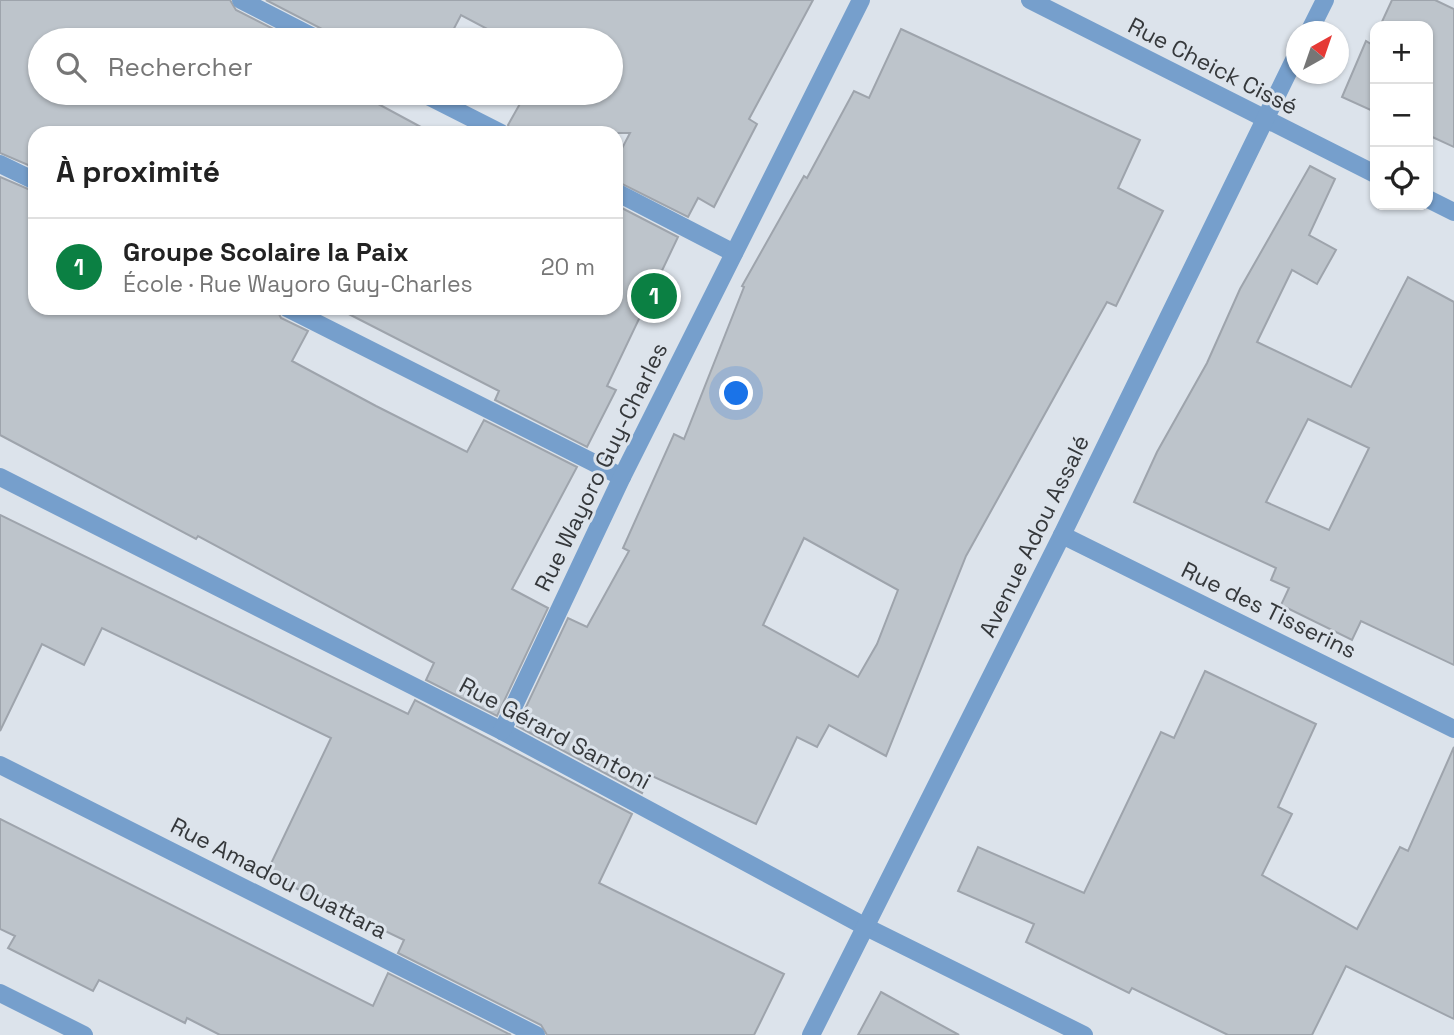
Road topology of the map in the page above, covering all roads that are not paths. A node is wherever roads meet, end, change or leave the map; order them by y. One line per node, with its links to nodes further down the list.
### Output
1 (241, 0): 6 (street)
2 (861, 0): 17 (street, Rue Wayoro Guy-Charles)
3 (1030, 0): 9 (street, Rue Cheick Cissé)
4 (1325, 0): 5 (street)
5 (1314, 21)
6 (296, 28)
7 (1286, 77): 9 (street, Avenue Adou Assalé)
8 (445, 105): 10 (street)
9 (1264, 120): 12 (street, Rue Cheick Cissé); 21 (street, Avenue Adou Assalé)
10 (486, 126)
11 (0, 164): 13 (street)
12 (1370, 172)
13 (28, 178)
14 (623, 196): 17 (street)
15 (1433, 202): 16 (street)
16 (1454, 212)
17 (734, 253): 20 (street, Rue Wayoro Guy-Charles)
18 (301, 315): 20 (street)
19 (0, 477): 23 (street, Rue Gérard Santoni)
20 (622, 477): 23 (street, Rue Wayoro Guy-Charles)
21 (1062, 535): 22 (street, Rue des Tisserins); 25 (street, Avenue Adou Assalé)
22 (1454, 729)
23 (502, 731): 25 (street, Rue Gérard Santoni)
24 (0, 765): 28 (street, Rue Amadou Ouattara)
25 (866, 927): 29 (street, Avenue Adou Assalé); 30 (street, Rue Gérard Santoni)
26 (0, 993): 27 (street)
27 (84, 1035)
28 (536, 1035)
29 (811, 1035)
30 (1084, 1035)

